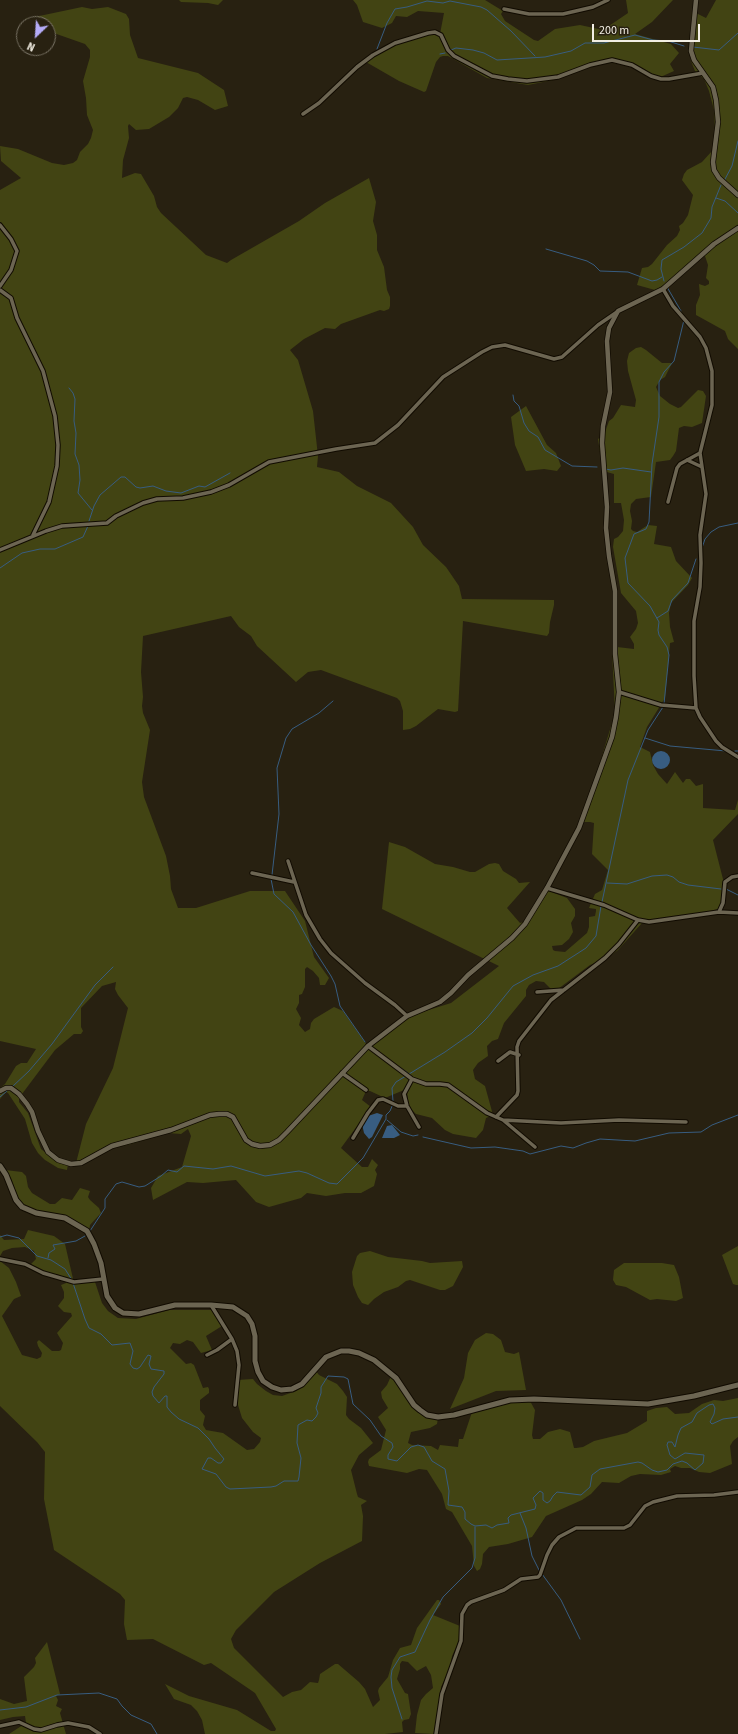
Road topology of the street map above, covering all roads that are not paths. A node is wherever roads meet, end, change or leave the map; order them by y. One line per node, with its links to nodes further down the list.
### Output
1 (608, 0): 3 (street)
2 (696, 0): 4 (street)
3 (504, 9)
4 (703, 73): 5 (street); 6 (street)
5 (303, 114)
6 (738, 195)
7 (0, 225): 9 (street)
8 (738, 228): 10 (street)
9 (0, 286)
10 (663, 289): 12 (street); 13 (street)
11 (0, 290): 17 (street)
12 (618, 311): 17 (street); 19 (street)
13 (700, 453): 14 (street); 15 (street)
14 (687, 460): 15 (street); 16 (street)
15 (702, 467): 20 (street)
16 (668, 502)
17 (33, 536): 18 (street)
18 (0, 550)
19 (619, 692): 20 (street); 26 (street)
20 (696, 708): 21 (street)
21 (738, 757)
22 (288, 861): 25 (street)
23 (252, 873): 25 (street)
24 (738, 876): 27 (street)
25 (294, 882): 32 (street)
26 (547, 888): 29 (street); 32 (street)
27 (719, 912): 28 (street); 29 (street)
28 (738, 913)
29 (638, 920): 30 (street)
30 (564, 990): 31 (street); 34 (street)
31 (537, 992)
32 (407, 1016): 33 (street)
33 (368, 1046): 36 (street); 37 (street)
34 (518, 1055): 35 (street); 41 (street)
35 (498, 1062)
36 (342, 1073): 38 (street); 39 (street)
37 (410, 1078): 40 (street); 41 (street)
38 (366, 1090)
39 (0, 1091)
40 (407, 1106): 44 (street); 45 (street)
41 (496, 1117): 42 (street)
42 (503, 1120): 43 (street); 46 (street)
43 (686, 1122)
44 (419, 1127)
45 (353, 1138)
46 (535, 1147)
47 (0, 1166): 49 (main road)
48 (0, 1259): 49 (street)
49 (104, 1279): 50 (main road)
50 (211, 1305): 51 (street); 53 (main road)
51 (232, 1339): 52 (street); 54 (street)
52 (207, 1355)
53 (738, 1385)
54 (235, 1405)
55 (738, 1492): 58 (street)
56 (0, 1726): 57 (street)
57 (100, 1734)
58 (436, 1734)

